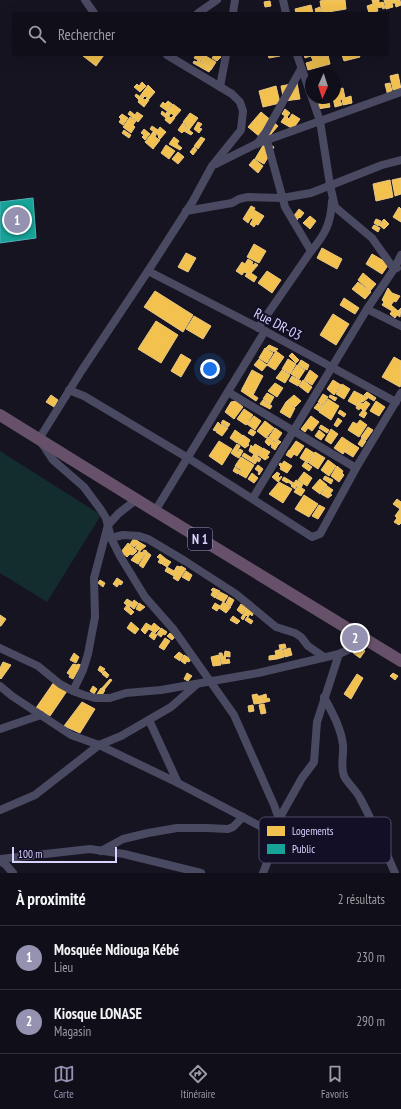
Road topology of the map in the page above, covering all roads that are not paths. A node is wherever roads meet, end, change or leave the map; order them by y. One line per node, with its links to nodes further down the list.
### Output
1 (85, 0): 5 (street)
2 (216, 0): 6 (street)
3 (235, 0): 7 (street)
4 (283, 0): 8 (street)
5 (93, 12)
6 (199, 12)
7 (233, 12)
8 (286, 12)
9 (169, 56): 14 (street)
10 (226, 56): 14 (street)
11 (298, 56): 12 (street)
12 (301, 69): 13 (street); 19 (street)
13 (305, 79)
14 (220, 87): 21 (street)
15 (401, 92): 17 (street)
16 (314, 104): 17 (street)
17 (320, 121): 18 (street); 22 (street)
18 (267, 140): 19 (street); 24 (street)
19 (256, 144): 21 (street)
20 (401, 160): 22 (street)
21 (212, 166): 25 (street)
22 (330, 186): 23 (street); 24 (street)
23 (332, 197): 26 (street); 28 (street)
24 (282, 198): 25 (street); 26 (street)
25 (186, 211): 29 (street)
26 (311, 251): 32 (street)
27 (401, 255): 28 (street)
28 (397, 268): 30 (street)
29 (148, 271): 32 (street, Rue DR-03); 34 (street)
30 (367, 309): 31 (street); 33 (street)
31 (401, 326)
32 (261, 330): 33 (street, Rue DR-03); 35 (street)
33 (332, 367): 37 (street, Rue DR-03); 39 (street)
34 (69, 390): 40 (street); 41 (street)
35 (228, 392): 39 (street); 41 (street)
36 (401, 392): 37 (street)
37 (396, 402): 42 (street)
38 (0, 415): 40 (highway, N 1)
39 (294, 431): 42 (street); 43 (street)
40 (39, 439): 44 (highway, N 1); 46 (street)
41 (188, 458): 43 (street); 45 (street)
42 (356, 468): 43 (street)
43 (253, 498)
44 (136, 500): 45 (highway, N 1); 46 (street)
45 (155, 511): 48 (highway, N 1)
46 (108, 525): 47 (street); 56 (street)
47 (111, 538): 51 (street); 53 (street)
48 (367, 641): 50 (street); 52 (highway, N 1)
49 (0, 648): 56 (street)
50 (339, 654): 51 (street); 57 (street)
51 (324, 657): 53 (street)
52 (401, 661)
53 (210, 682): 54 (street); 65 (street)
54 (197, 684): 56 (street); 59 (street)
55 (0, 686): 58 (street)
56 (73, 690)
57 (324, 697): 66 (street); 67 (street)
58 (41, 715): 60 (street); 61 (street)
59 (149, 720): 61 (street); 62 (street)
60 (0, 729)
61 (99, 745): 62 (street); 63 (street)
62 (178, 783): 64 (street)
63 (0, 810)
64 (243, 817): 68 (street); 69 (street)
65 (279, 817)
66 (281, 817)
67 (370, 817)
68 (259, 826)
69 (101, 851): 72 (street); 74 (street)
70 (267, 863): 75 (street)
71 (391, 863): 76 (street)
72 (2, 865): 73 (street)
73 (13, 873)
74 (201, 873)
75 (263, 873)
76 (395, 873)

